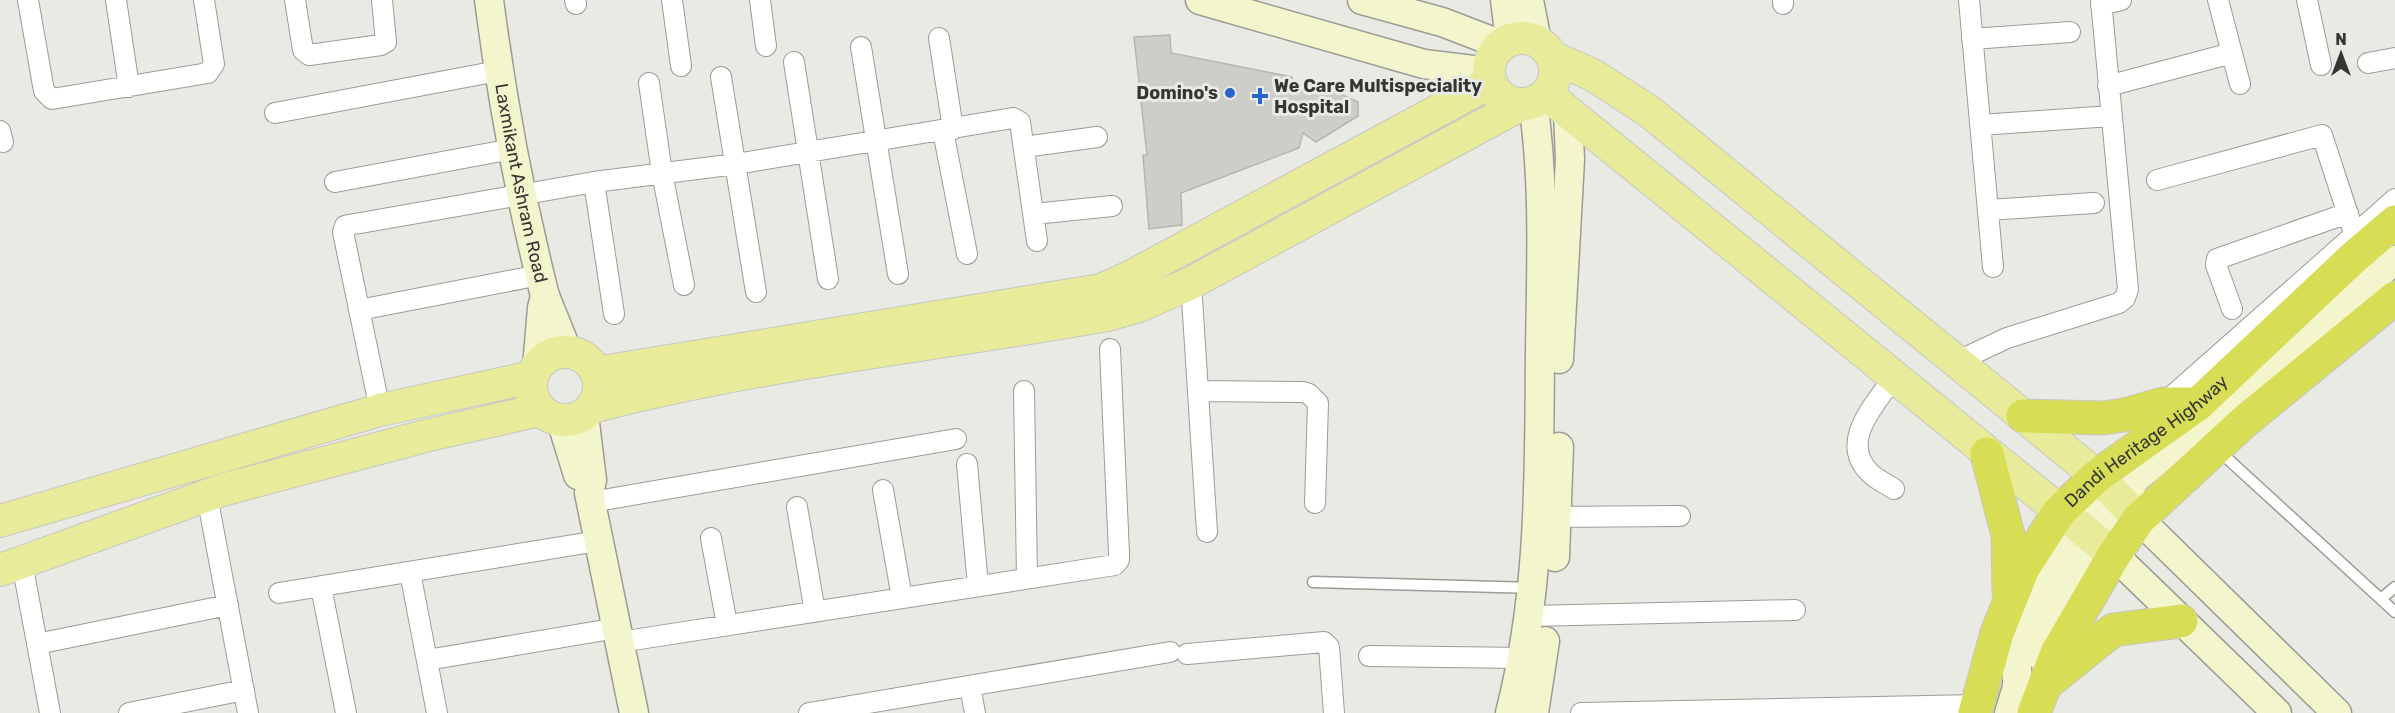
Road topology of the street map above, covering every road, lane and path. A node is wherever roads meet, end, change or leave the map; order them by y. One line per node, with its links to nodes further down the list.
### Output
1 (28, 0): 35 (street)
2 (116, 0): 35 (street)
3 (204, 0): 35 (street)
4 (295, 0): 5 (street)
5 (382, 0)
6 (489, 0): 30 (street, Laxmikant Ashram Road)
7 (672, 0): 29 (street)
8 (760, 0): 21 (street)
9 (1200, 0): 24 (street)
10 (1362, 0): 17 (street)
11 (1505, 0): 24 (street)
12 (1529, 0): 24 (street)
13 (1969, 0): 20 (street)
14 (2218, 0): 23 (street)
15 (2307, 0): 28 (street)
16 (2108, 2): 34 (street)
17 (1403, 6): 24 (street)
18 (2070, 32): 20 (street)
19 (939, 38): 40 (street)
20 (1972, 39): 39 (street)
21 (766, 46)
22 (861, 47): 42 (street)
23 (2232, 53): 33 (street); 34 (street)
24 (1514, 56): 36 (main road); 36 (main road); 76 (main road); 78 (main road)
25 (2395, 58): 27 (street)
26 (794, 62): 45 (street)
27 (2368, 63)
28 (2321, 65)
29 (681, 66)
30 (498, 71): 37 (street); 44 (street, Laxmikant Ashram Road)
31 (721, 77): 46 (street)
32 (649, 83): 47 (street)
33 (2240, 84)
34 (2108, 86): 38 (street)
35 (129, 87)
36 (1542, 103): 66 (main road); 79 (main road); 99 (street)
37 (275, 113)
38 (2111, 116): 39 (street); 76 (street)
39 (1980, 125): 55 (street)
40 (948, 130): 42 (street); 43 (street); 61 (street)
41 (1097, 136): 43 (street)
42 (878, 142): 45 (street); 64 (street)
43 (1024, 147): 57 (street)
44 (512, 149): 49 (street); 51 (street, Laxmikant Ashram Road)
45 (807, 153): 46 (street); 65 (street)
46 (735, 164): 47 (street); 69 (street)
47 (662, 173): 50 (street); 68 (street)
48 (2157, 180): 56 (street)
49 (335, 182)
50 (594, 182): 51 (street); 73 (street)
51 (520, 195): 67 (street, Laxmikant Ashram Road); 72 (street)
52 (2395, 200): 60 (street)
53 (2094, 203): 55 (street)
54 (1112, 206): 57 (street)
55 (1988, 210): 63 (street)
56 (2348, 213): 60 (street); 71 (street)
57 (1034, 214): 59 (street)
58 (2395, 222): 60 (highway, Dandi Heritage Highway)
59 (1038, 241)
60 (2353, 245): 82 (street); 83 (highway, Dandi Heritage Highway)
61 (967, 254)
62 (2395, 260): 93 (street)
63 (1993, 267)
64 (898, 274)
65 (828, 279)
66 (1191, 283): 81 (street); 85 (main road)
67 (542, 285): 72 (street); 75 (street); 77 (street, Laxmikant Ashram Road)
68 (684, 285)
69 (756, 291)
70 (2395, 298): 88 (highway)
71 (2232, 309)
72 (359, 310): 84 (street)
73 (614, 314)
74 (1110, 350): 107 (street)
75 (568, 353): 77 (main road); 78 (main road)
76 (1956, 362): 86 (main road)
77 (535, 372): 84 (main road); 85 (main road)
78 (596, 373): 85 (main road)
79 (1893, 378): 89 (main road); 91 (street)
80 (1024, 391): 107 (street)
81 (1198, 392): 96 (street); 101 (street)
82 (2163, 404): 83 (highway); 86 (highway)
83 (2198, 404): 93 (highway, Dandi Heritage Highway)
84 (380, 410): 100 (main road)
85 (569, 413): 94 (main road); 95 (street)
86 (2023, 416): 93 (main road)
87 (956, 439): 95 (street)
88 (2216, 448): 93 (highway); 115 (lane)
89 (1988, 454): 102 (main road); 116 (highway)
90 (967, 464): 109 (street)
91 (1894, 489)
92 (883, 490): 114 (street)
93 (2121, 494): 102 (highway, Dandi Heritage Highway); 102 (highway); 148 (street)
94 (207, 496): 105 (main road); 117 (street)
95 (590, 497): 104 (street)
96 (1315, 503)
97 (797, 507): 119 (street)
98 (1680, 516): 99 (street)
99 (1548, 517): 112 (street); 121 (street)
100 (0, 521)
101 (1207, 532)
102 (2087, 534): 116 (highway, Dandi Heritage Highway); 122 (street); 131 (highway); 131 (street)
103 (711, 538): 123 (street)
104 (598, 542): 106 (street); 124 (street)
105 (11, 567): 125 (street)
106 (410, 572): 110 (street); 128 (street)
107 (1028, 578): 109 (street)
108 (1313, 582): 112 (lane)
109 (978, 586): 114 (street)
110 (321, 587): 113 (street); 139 (street)
111 (2395, 587): 115 (lane)
112 (1533, 588): 121 (street)
113 (279, 593)
114 (902, 598): 119 (street)
115 (2382, 599): 120 (lane)
116 (2009, 603): 132 (highway, Dandi Heritage Highway)
117 (228, 606): 125 (street); 130 (street)
118 (1796, 610): 121 (street)
119 (814, 612): 123 (street)
120 (2395, 612)
121 (1540, 616): 127 (street); 146 (street)
122 (2181, 621): 131 (highway); 134 (street)
123 (727, 625): 124 (street)
124 (619, 635): 128 (street); 141 (street)
125 (37, 644): 136 (street)
126 (1369, 656): 127 (street)
127 (1524, 658): 145 (street)
128 (427, 660): 140 (street)
129 (970, 686): 142 (street); 143 (street); 144 (street)
130 (244, 690): 137 (street); 138 (street)
131 (2026, 700)
132 (1976, 709): 133 (street)
133 (1837, 710): 135 (street)
134 (2267, 710)
135 (1754, 711): 147 (street)
136 (50, 713)
137 (129, 713)
138 (248, 713)
139 (346, 713)
140 (437, 713)
141 (634, 713)
142 (809, 713)
143 (975, 713)
144 (1334, 713)
145 (1510, 713)
146 (1534, 713)
147 (1581, 713)
148 (2337, 713)

